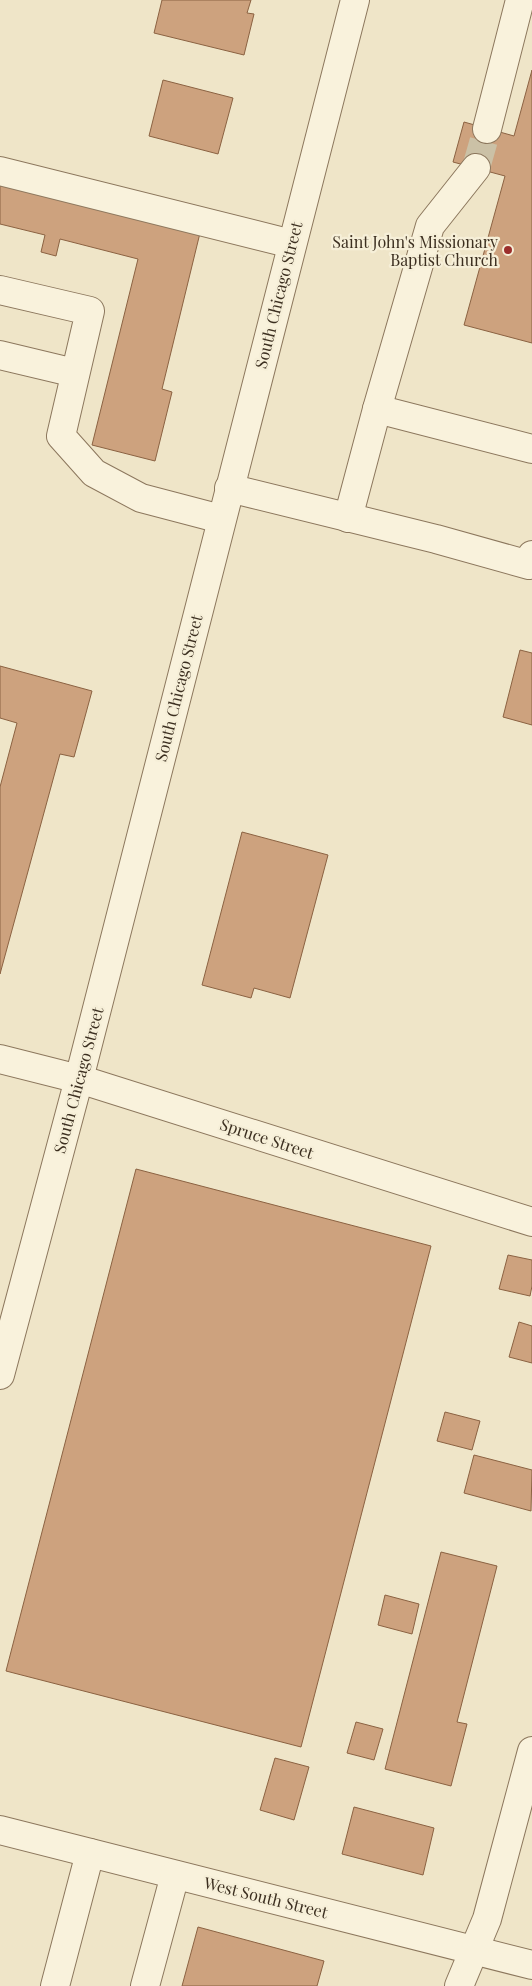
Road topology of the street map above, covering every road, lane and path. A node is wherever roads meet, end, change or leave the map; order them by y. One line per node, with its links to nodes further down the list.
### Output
1 (354, 0): 6 (street, South Chicago Street)
2 (520, 0): 3 (street)
3 (487, 129)
4 (476, 168): 10 (street)
5 (0, 171): 6 (street)
6 (292, 244): 12 (street, South Chicago Street)
7 (0, 290): 9 (street)
8 (0, 355): 9 (street)
9 (75, 373): 14 (street)
10 (377, 409): 11 (street); 13 (street)
11 (532, 449)
12 (229, 488): 13 (street); 14 (street, South Chicago Street)
13 (348, 518): 15 (street)
14 (221, 519): 17 (street, South Chicago Street)
15 (532, 555)
16 (0, 1059): 17 (street, Spruce Street)
17 (79, 1079): 18 (street, Spruce Street); 19 (street, South Chicago Street)
18 (532, 1222)
19 (0, 1375)
20 (532, 1751): 24 (street)
21 (0, 1830): 22 (street, West South Street)
22 (90, 1853): 23 (street, West South Street); 26 (street)
23 (175, 1874): 24 (street, West South Street); 27 (street)
24 (474, 1950): 25 (street, West South Street); 28 (street)
25 (532, 1965)
26 (54, 1986)
27 (144, 1986)
28 (459, 1986)

